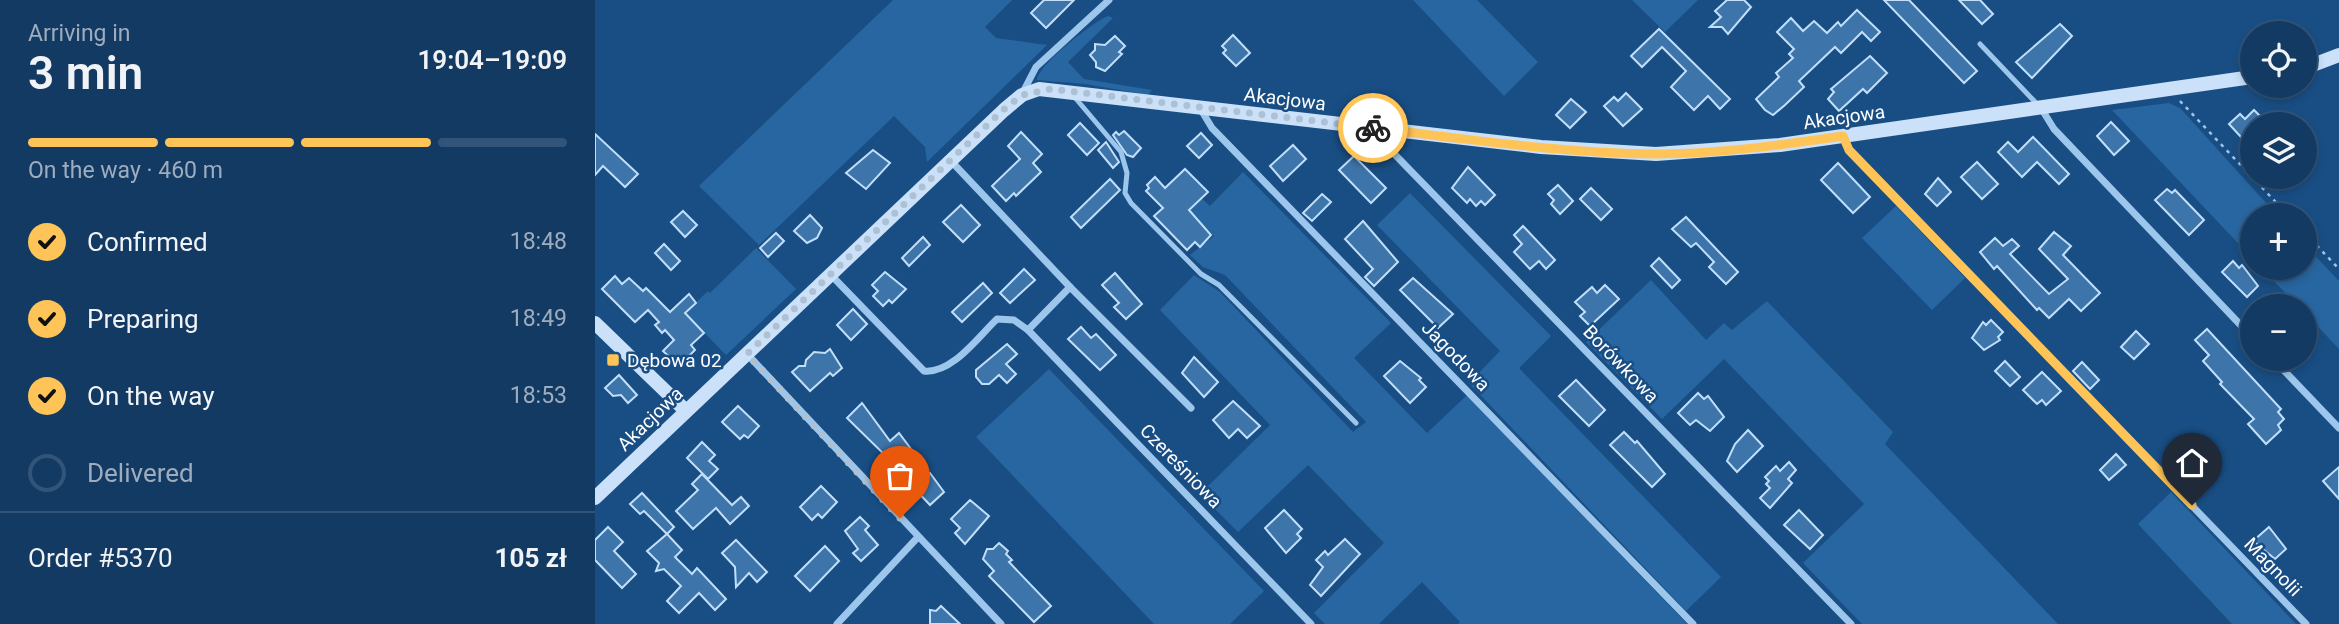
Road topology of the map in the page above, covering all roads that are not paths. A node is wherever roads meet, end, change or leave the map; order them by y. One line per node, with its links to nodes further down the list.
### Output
1 (1109, 0): 7 (street)
2 (1980, 44): 9 (lane)
3 (2339, 55): 4 (street)
4 (2317, 63)
5 (2240, 79): 9 (street, Akacjowa)
6 (1070, 92): 7 (street, Akacjowa); 8 (street, Akacjowa); 23 (lane)
7 (1022, 95): 12 (street, Akacjowa)
8 (1200, 108): 10 (street, Akacjowa); 30 (street, Jagodowa)
9 (2041, 108): 11 (street, Akacjowa); 16 (street)
10 (1369, 127): 11 (street, Akacjowa); 31 (street, Borówkowa)
11 (1843, 136): 32 (street, Magnolii)
12 (950, 160): 13 (street, Akacjowa); 14 (street)
13 (830, 274): 17 (street, Czereśniowa); 19 (street, Akacjowa)
14 (1070, 287): 17 (street); 21 (street)
15 (595, 323): 18 (street)
16 (2240, 324)
17 (1028, 330): 29 (street, Czereśniowa)
18 (601, 336): 22 (street)
19 (747, 354): 22 (street, Akacjowa); 26 (street)
20 (2284, 371): 24 (street)
21 (1191, 408)
22 (687, 411): 25 (street, Akacjowa)
23 (1356, 423)
24 (2339, 428)
25 (595, 498)
26 (918, 537): 27 (street); 28 (street)
27 (837, 624)
28 (1001, 624)
29 (1311, 624)
30 (1693, 624)
31 (1851, 624)
32 (2306, 624)

